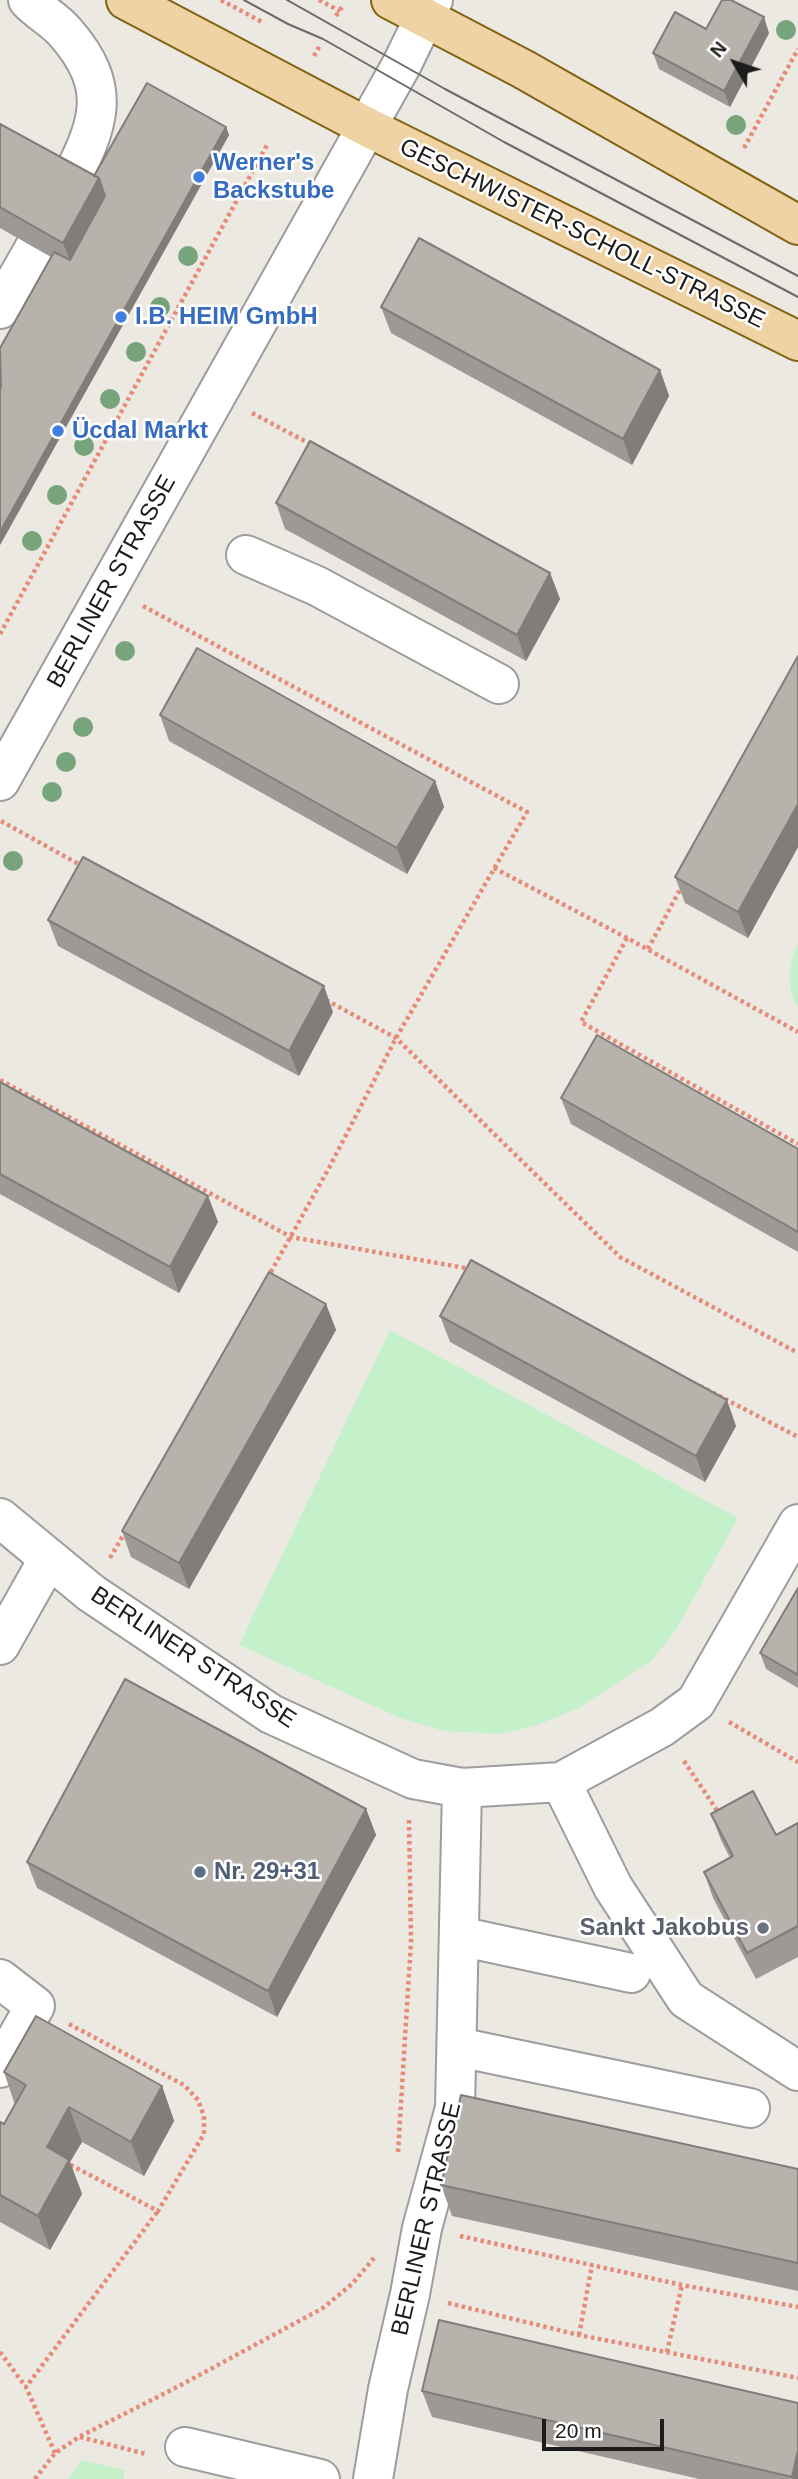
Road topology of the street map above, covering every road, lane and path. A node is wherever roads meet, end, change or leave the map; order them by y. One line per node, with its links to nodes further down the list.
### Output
1 (28, 0): 13 (street)
2 (126, 0): 10 (main road, GESCHWISTER-SCHOLL-STRASSE)
3 (221, 0): 6 (path)
4 (319, 0): 7 (path)
5 (391, 0): 8 (main road)
6 (230, 5)
7 (343, 5)
8 (428, 9): 10 (street); 14 (main road)
9 (798, 49): 12 (path)
10 (367, 127): 17 (main road, GESCHWISTER-SCHOLL-STRASSE); 18 (street, BERLINER STRASSE)
11 (267, 145): 22 (path)
12 (744, 148)
13 (69, 183)
14 (798, 225)
15 (35, 247): 16 (street)
16 (0, 309)
17 (798, 341)
18 (218, 394): 19 (path); 21 (street, BERLINER STRASSE)
19 (320, 449)
20 (246, 555): 23 (street)
21 (109, 588): 24 (street, BERLINER STRASSE); 27 (path)
22 (0, 634)
23 (499, 684)
24 (0, 781)
25 (0, 821): 26 (path)
26 (85, 868)
27 (494, 868): 29 (path); 33 (path)
28 (687, 877): 30 (path)
29 (627, 938): 30 (path); 35 (path)
30 (648, 949): 32 (path)
31 (325, 999): 33 (path)
32 (798, 1032)
33 (396, 1038): 36 (path); 39 (path)
34 (0, 1080): 36 (path)
35 (798, 1144)
36 (291, 1237): 37 (path); 38 (path)
37 (474, 1270)
38 (264, 1284)
39 (798, 1353)
40 (689, 1380): 41 (path)
41 (798, 1437)
42 (0, 1518): 45 (street, BERLINER STRASSE)
43 (131, 1521): 46 (path)
44 (798, 1524): 48 (street, BERLINER STRASSE)
45 (49, 1558): 46 (street, BERLINER STRASSE); 47 (street)
46 (91, 1593): 51 (street, BERLINER STRASSE)
47 (0, 1645)
48 (696, 1702): 49 (street, BERLINER STRASSE); 50 (path)
49 (662, 1727): 52 (street, BERLINER STRASSE); 54 (path)
50 (798, 1762)
51 (412, 1779): 53 (street, BERLINER STRASSE); 63 (path)
52 (561, 1782): 53 (street, BERLINER STRASSE); 61 (street)
53 (462, 1788): 55 (street, BERLINER STRASSE)
54 (725, 1823)
55 (459, 1936): 56 (street); 59 (street, BERLINER STRASSE)
56 (631, 1973)
57 (0, 1979): 58 (street)
58 (35, 2006): 60 (street); 65 (path)
59 (458, 2047): 62 (street); 66 (street, BERLINER STRASSE)
60 (0, 2068)
61 (798, 2071)
62 (750, 2108)
63 (398, 2160)
64 (69, 2164): 65 (path)
65 (158, 2211): 76 (path)
66 (422, 2228): 68 (path); 70 (street, BERLINER STRASSE)
67 (380, 2250): 77 (path)
68 (592, 2265): 69 (path); 72 (path)
69 (682, 2285): 71 (path); 74 (path)
70 (410, 2294): 72 (path); 82 (street, BERLINER STRASSE)
71 (798, 2307)
72 (579, 2335): 74 (path)
73 (0, 2352): 76 (path)
74 (667, 2352): 75 (path)
75 (798, 2378)
76 (26, 2387): 79 (path)
77 (79, 2437): 78 (path); 79 (path)
78 (172, 2452): 81 (street)
79 (55, 2453): 80 (path)
80 (35, 2479)
81 (320, 2479)
82 (373, 2479)

